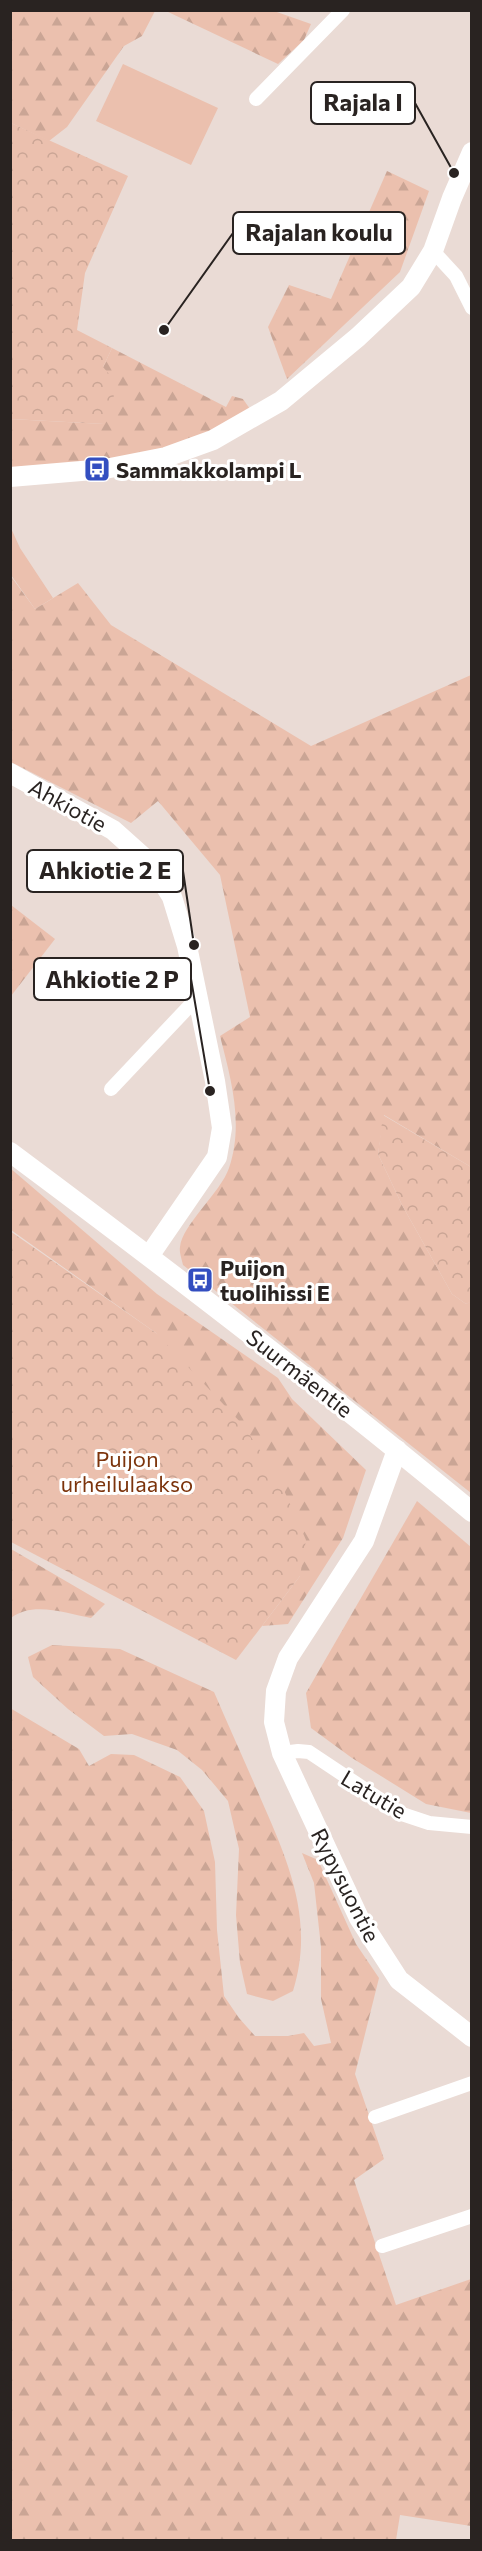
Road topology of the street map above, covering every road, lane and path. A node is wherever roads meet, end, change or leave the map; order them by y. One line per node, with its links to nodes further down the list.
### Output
1 (343, 10): 2 (street)
2 (256, 99)
3 (471, 152): 4 (street)
4 (433, 251): 5 (street); 6 (street)
5 (471, 308)
6 (10, 477)
7 (10, 773): 8 (street, Ahkiotie)
8 (196, 999): 9 (street); 11 (street, Ahkiotie)
9 (111, 1089)
10 (10, 1152): 11 (street, Suurmäentie)
11 (149, 1256): 12 (street, Suurmäentie)
12 (397, 1450): 13 (street, Suurmäentie); 14 (street, Rypysuontie)
13 (471, 1512)
14 (282, 1753): 15 (street, Latutie); 16 (street, Rypysuontie)
15 (471, 1827)
16 (471, 2037)
17 (471, 2083): 18 (street)
18 (375, 2117)
19 (471, 2216): 20 (street)
20 (382, 2246)

